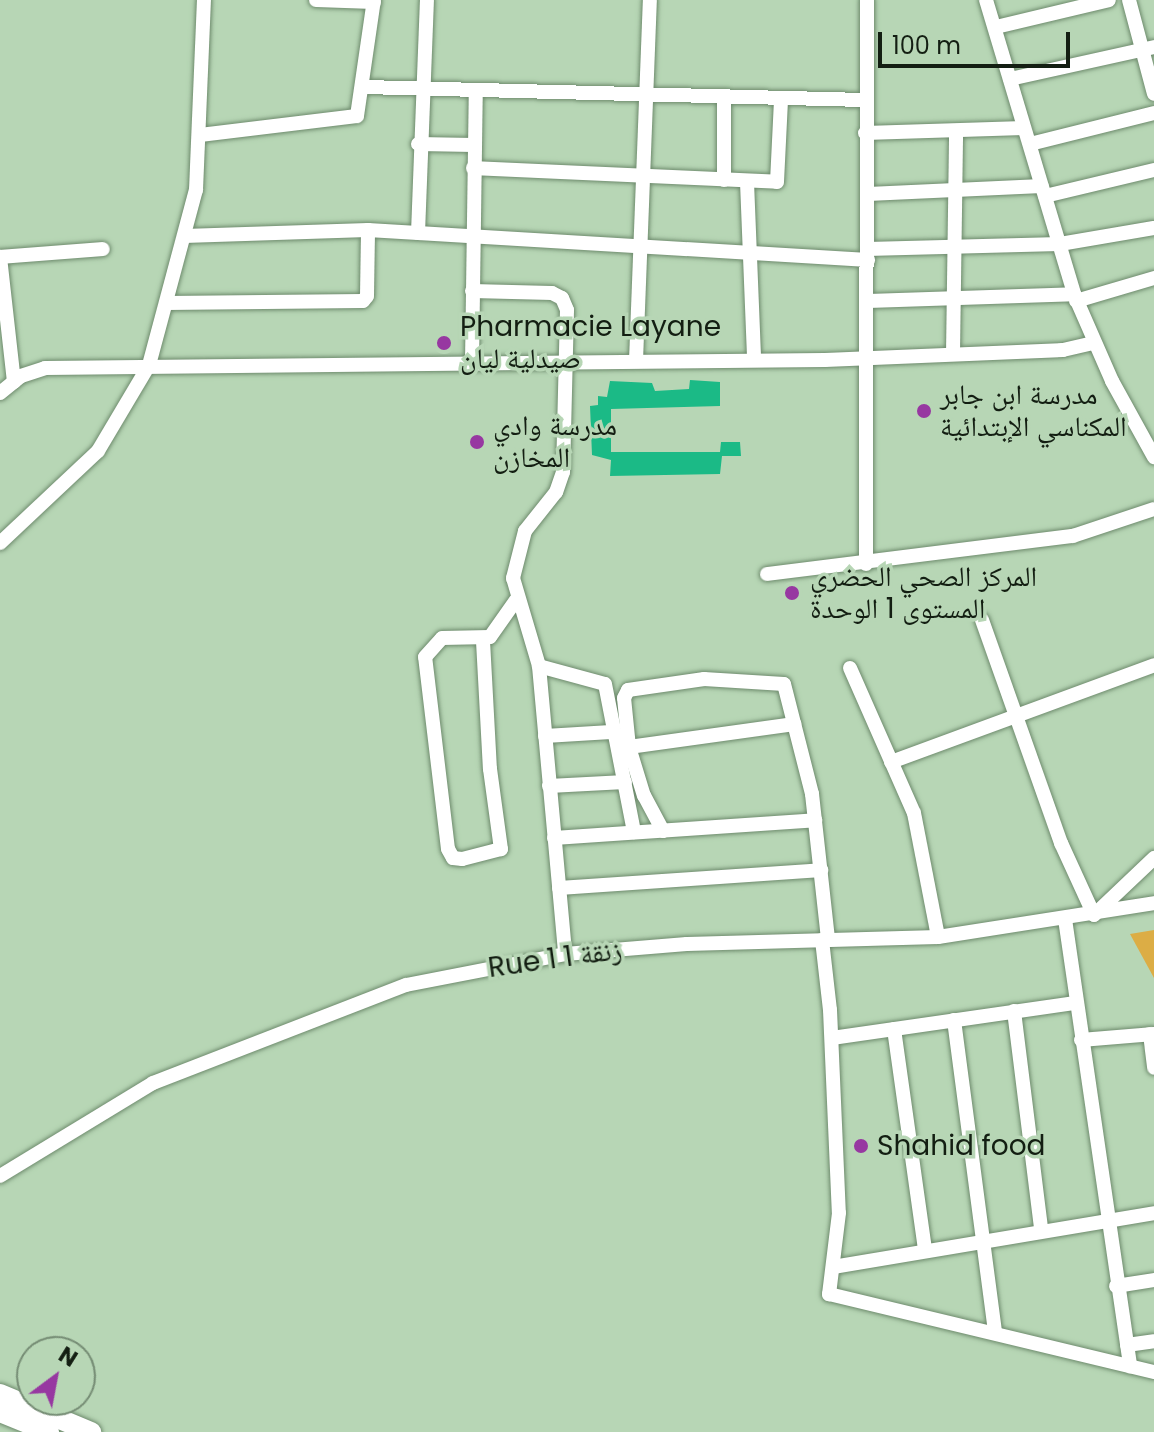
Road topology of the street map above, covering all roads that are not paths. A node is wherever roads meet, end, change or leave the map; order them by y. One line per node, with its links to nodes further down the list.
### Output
1 (204, 0): 25 (street)
2 (316, 0): 9 (street)
3 (427, 0): 14 (street)
4 (650, 0): 16 (street)
5 (867, 0): 19 (street)
6 (986, 0): 10 (street)
7 (1109, 0): 10 (street)
8 (1129, 0): 11 (street)
9 (374, 1): 13 (street)
10 (996, 27): 12 (street)
11 (1148, 48): 12 (street); 17 (street)
12 (1010, 79): 22 (street)
13 (364, 87): 14 (street); 25 (street)
14 (421, 88): 15 (street); 26 (street)
15 (476, 90): 16 (street); 28 (street)
16 (645, 94): 18 (street); 31 (street)
17 (1154, 94)
18 (724, 98): 20 (street); 32 (street)
19 (865, 100): 20 (street); 24 (street)
20 (781, 101): 33 (street)
21 (1154, 113): 27 (street)
22 (1024, 128): 23 (street); 27 (street)
23 (956, 131): 24 (street); 34 (street)
24 (865, 133): 36 (street)
25 (200, 135): 40 (street)
26 (418, 144): 28 (street); 39 (street)
27 (1030, 144): 35 (street)
28 (474, 145): 29 (street)
29 (473, 168): 31 (street); 41 (street)
30 (1154, 170): 35 (street)
31 (643, 176): 32 (street); 45 (street)
32 (724, 180): 33 (street)
33 (747, 182): 47 (street)
34 (955, 191): 35 (street); 36 (street); 43 (street)
35 (1044, 191): 42 (street)
36 (868, 194): 46 (street)
37 (1154, 228): 42 (street)
38 (368, 230): 39 (street); 40 (street); 53 (street)
39 (418, 233): 41 (street)
40 (184, 236): 53 (street)
41 (472, 237): 45 (street); 49 (street)
42 (1060, 244): 43 (street); 50 (street)
43 (955, 248): 46 (street); 52 (street)
44 (103, 249): 62 (street)
45 (642, 249): 47 (street); 59 (street)
46 (868, 254): 47 (street); 51 (street)
47 (748, 255): 58 (street)
48 (1154, 278): 50 (street)
49 (472, 291): 57 (street); 60 (street)
50 (1075, 298): 52 (street); 54 (street)
51 (868, 301): 52 (street); 56 (street)
52 (954, 301): 55 (street)
53 (166, 303): 61 (street)
54 (1093, 343): 55 (street); 64 (street)
55 (953, 354): 56 (street)
56 (869, 358): 58 (street); 67 (street)
57 (564, 360): 59 (street); 60 (street); 69 (street)
58 (754, 360): 59 (street)
59 (636, 361)
60 (472, 363): 61 (street)
61 (149, 365): 62 (street); 66 (street)
62 (14, 382): 63 (street)
63 (0, 393)
64 (1154, 457)
65 (1154, 509): 67 (street)
66 (0, 543)
67 (866, 564): 68 (street)
68 (767, 574)
69 (516, 600): 71 (street); 73 (street)
70 (982, 620): 75 (street)
71 (483, 641): 71 (street)
72 (1154, 665): 75 (street)
73 (539, 666): 77 (street); 78 (street)
74 (850, 668): 80 (street)
75 (1019, 714): 80 (street); 91 (street)
76 (794, 724): 79 (street); 79 (street); 83 (street)
77 (611, 732): 78 (street); 81 (street)
78 (545, 736): 82 (street)
79 (629, 747): 84 (street)
80 (891, 762): 93 (street)
81 (625, 782): 82 (street); 85 (street)
82 (549, 786): 86 (street)
83 (815, 820): 84 (street); 88 (street)
84 (663, 831): 85 (street)
85 (634, 832): 86 (street)
86 (554, 838): 89 (street)
87 (1154, 858): 91 (street)
88 (821, 870): 89 (street); 94 (street)
89 (559, 888): 95 (street)
90 (1154, 903): 91 (street, Rue 1 زنقة 1)
91 (1094, 915): 92 (street, Rue 1 زنقة 1)
92 (1065, 919): 93 (street, Rue 1 زنقة 1); 96 (street)
93 (938, 937): 94 (street, Rue 1 زنقة 1)
94 (825, 940): 95 (street, Rue 1 زنقة 1); 101 (street)
95 (565, 954): 104 (street, Rue 1 زنقة 1)
96 (1076, 1003): 97 (street); 102 (street)
97 (1014, 1011): 98 (street); 107 (street)
98 (954, 1020): 99 (street); 108 (street)
99 (894, 1029): 101 (street); 109 (street)
100 (1152, 1034): 102 (street); 103 (street)
101 (832, 1038): 110 (street)
102 (1081, 1040): 106 (street)
103 (1154, 1068)
104 (0, 1176)
105 (1154, 1213): 106 (street)
106 (1106, 1222): 107 (street); 112 (street)
107 (1041, 1229): 108 (street)
108 (982, 1239): 109 (street); 113 (street)
109 (925, 1249): 110 (street)
110 (833, 1267): 113 (street)
111 (1154, 1280): 112 (street)
112 (1116, 1286): 115 (street)
113 (995, 1333): 116 (street)
114 (1154, 1341): 115 (street)
115 (1127, 1345): 116 (street)
116 (1130, 1366): 117 (street)
117 (1154, 1372)
118 (0, 1394): 121 (highway)
119 (0, 1412): 120 (highway)
120 (49, 1432)
121 (91, 1432)

